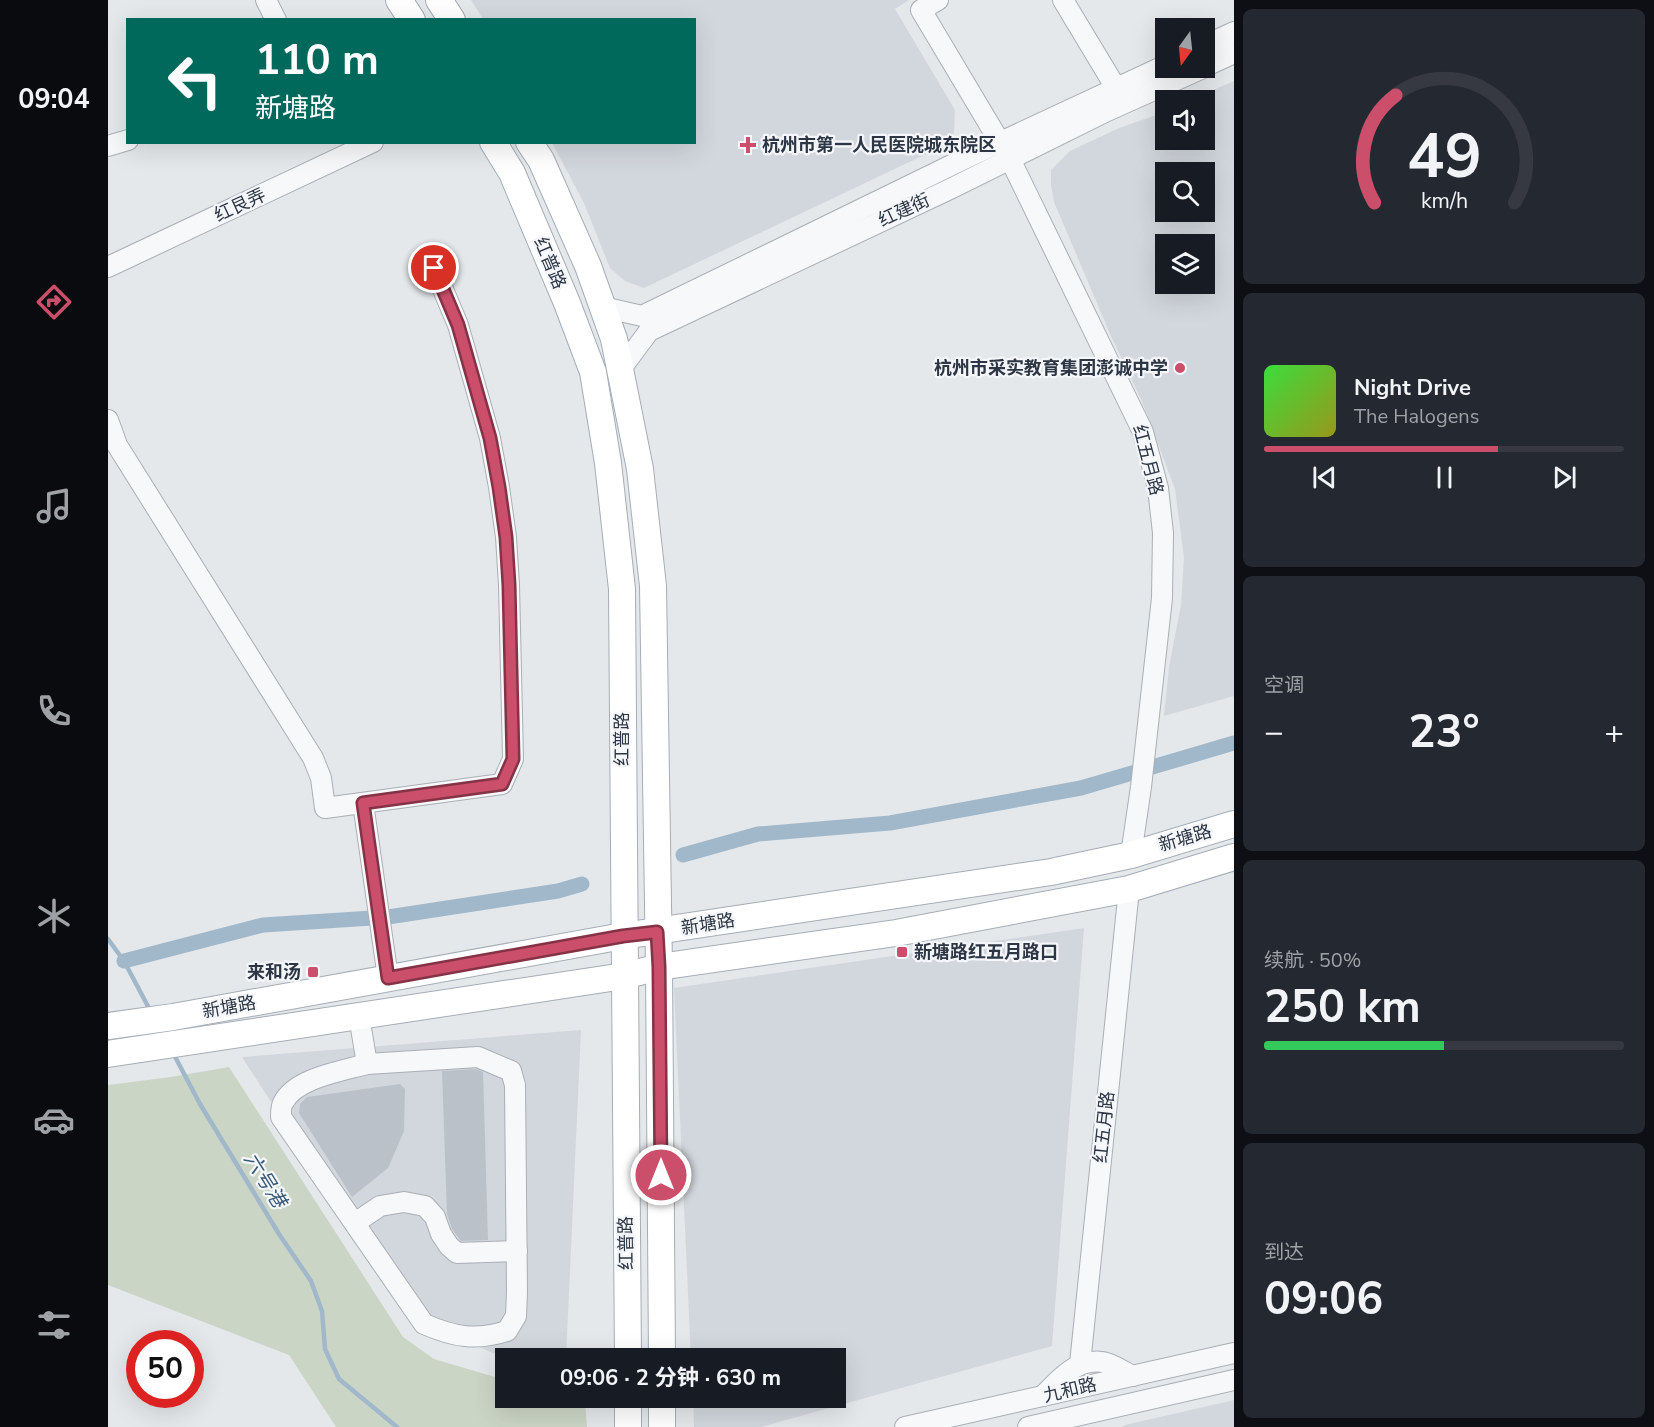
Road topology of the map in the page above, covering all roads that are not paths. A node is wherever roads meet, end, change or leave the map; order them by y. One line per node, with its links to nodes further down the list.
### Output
1 (266, 0): 6 (street)
2 (399, 0): 7 (main road)
3 (439, 0): 8 (main road)
4 (1063, 0): 15 (street)
5 (930, 5): 21 (street, 红五月路)
6 (275, 18)
7 (411, 18)
8 (451, 18)
9 (1234, 32): 10 (street)
10 (1215, 41)
11 (1234, 54): 12 (street, 红建街)
12 (1215, 62)
13 (1155, 70): 15 (street, 红建街)
14 (1180, 78): 21 (street, 红建街)
15 (1116, 88): 21 (street, 红建街)
16 (126, 141): 20 (street)
17 (369, 144): 22 (street, 红艮弄)
18 (494, 144): 33 (main road, 红普路)
19 (531, 144): 24 (main road, 红普路)
20 (108, 146)
21 (1005, 151): 24 (street, 红建街); 25 (street, 红建街); 29 (street, 红五月路)
22 (108, 267)
23 (434, 268): 27 (street)
24 (603, 307): 25 (main road, 红普路)
25 (620, 370): 32 (main road, 红普路)
26 (108, 420): 27 (street)
27 (363, 803): 36 (street)
28 (1234, 824): 29 (main road, 新塘路)
29 (1131, 855): 32 (main road, 新塘路)
30 (1234, 857): 31 (main road, 新塘路)
31 (1129, 889): 34 (main road, 新塘路); 46 (street, 红五月路)
32 (657, 932): 33 (main road, 新塘路); 34 (main road, 红普路)
33 (623, 936): 35 (main road, 红普路); 36 (main road, 新塘路)
34 (659, 967): 35 (main road, 新塘路); 44 (main road, 红普路)
35 (624, 976): 37 (main road, 新塘路); 43 (main road, 红普路)
36 (388, 978): 38 (main road, 新塘路)
37 (359, 1016): 39 (main road, 新塘路); 40 (street)
38 (114, 1026)
39 (120, 1053)
40 (366, 1064): 41 (street); 42 (street)
41 (355, 1223): 42 (street); 42 (street)
42 (517, 1251)
43 (628, 1348)
44 (662, 1348)
45 (1234, 1353): 47 (street, 九和路)
46 (1080, 1364): 47 (street); 49 (street)
47 (1132, 1376): 49 (street, 九和路)
48 (1234, 1380): 55 (street, 九和路)
49 (1043, 1396): 54 (street, 九和路)
50 (628, 1408): 52 (main road)
51 (662, 1408): 53 (main road)
52 (628, 1427)
53 (662, 1427)
54 (906, 1427)
55 (1028, 1427)

